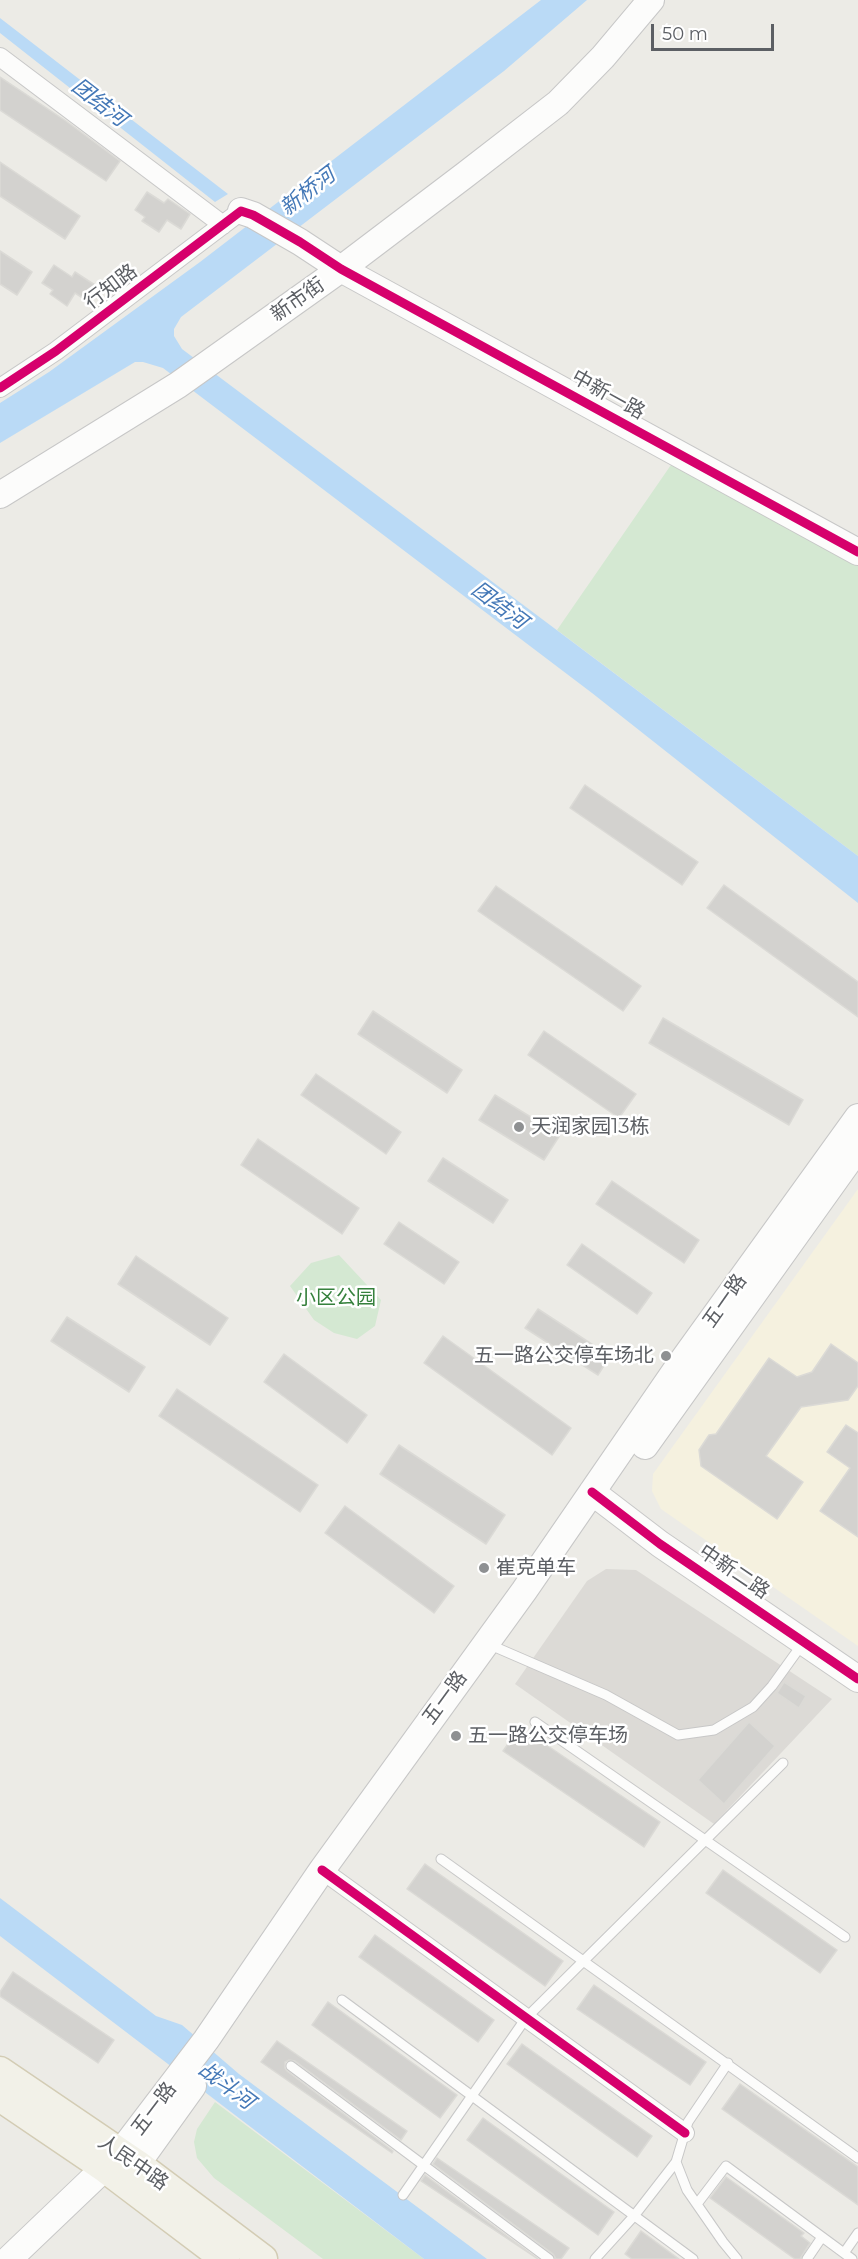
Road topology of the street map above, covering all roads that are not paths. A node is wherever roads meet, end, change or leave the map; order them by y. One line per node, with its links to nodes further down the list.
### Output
1 (651, 0): 4 (main road, 新市街)
2 (0, 57): 3 (street)
3 (239, 217): 4 (main road, 中新一路); 5 (street, 行知路)
4 (340, 269): 6 (main road, 新市街); 7 (main road, 中新一路)
5 (0, 388)
6 (0, 495)
7 (858, 552)
8 (858, 1117): 10 (main road, 五一路)
9 (858, 1148): 10 (main road, 五一路)
10 (598, 1497): 11 (main road, 中新二路); 12 (main road, 五一路); 23 (main road, 五一路)
11 (804, 1641): 12 (lane); 13 (main road, 中新二路)
12 (486, 1643): 18 (main road, 五一路)
13 (858, 1678)
14 (535, 1722): 16 (lane)
15 (783, 1763): 16 (lane)
16 (706, 1840): 19 (lane); 20 (lane)
17 (441, 1859): 20 (lane)
18 (322, 1870): 22 (street); 23 (main road, 五一路)
19 (845, 1937)
20 (584, 1961): 22 (lane); 24 (lane)
21 (342, 2001): 27 (lane)
22 (526, 2018): 27 (lane); 29 (street)
23 (212, 2045): 33 (main road, 五一路)
24 (728, 2063): 29 (lane); 30 (lane)
25 (291, 2066): 32 (lane)
26 (0, 2071): 33 (main road, 人民中路)
27 (472, 2096): 32 (lane); 36 (lane)
28 (0, 2097): 33 (main road, 人民中路)
29 (685, 2133): 31 (lane)
30 (858, 2158)
31 (676, 2162): 35 (lane); 36 (lane)
32 (424, 2165): 34 (lane); 44 (lane)
33 (120, 2166): 40 (main road, 五一路); 41 (main road, 五一路); 42 (main road, 人民中路); 43 (main road, 人民中路)
34 (404, 2195)
35 (697, 2204): 38 (lane); 47 (lane)
36 (634, 2216): 45 (lane); 46 (lane)
37 (858, 2233): 39 (lane)
38 (822, 2237): 39 (lane); 48 (lane)
39 (848, 2256)
40 (9, 2259)
41 (33, 2259)
42 (225, 2259)
43 (263, 2259)
44 (549, 2259)
45 (596, 2259)
46 (693, 2259)
47 (737, 2259)
48 (807, 2259)

